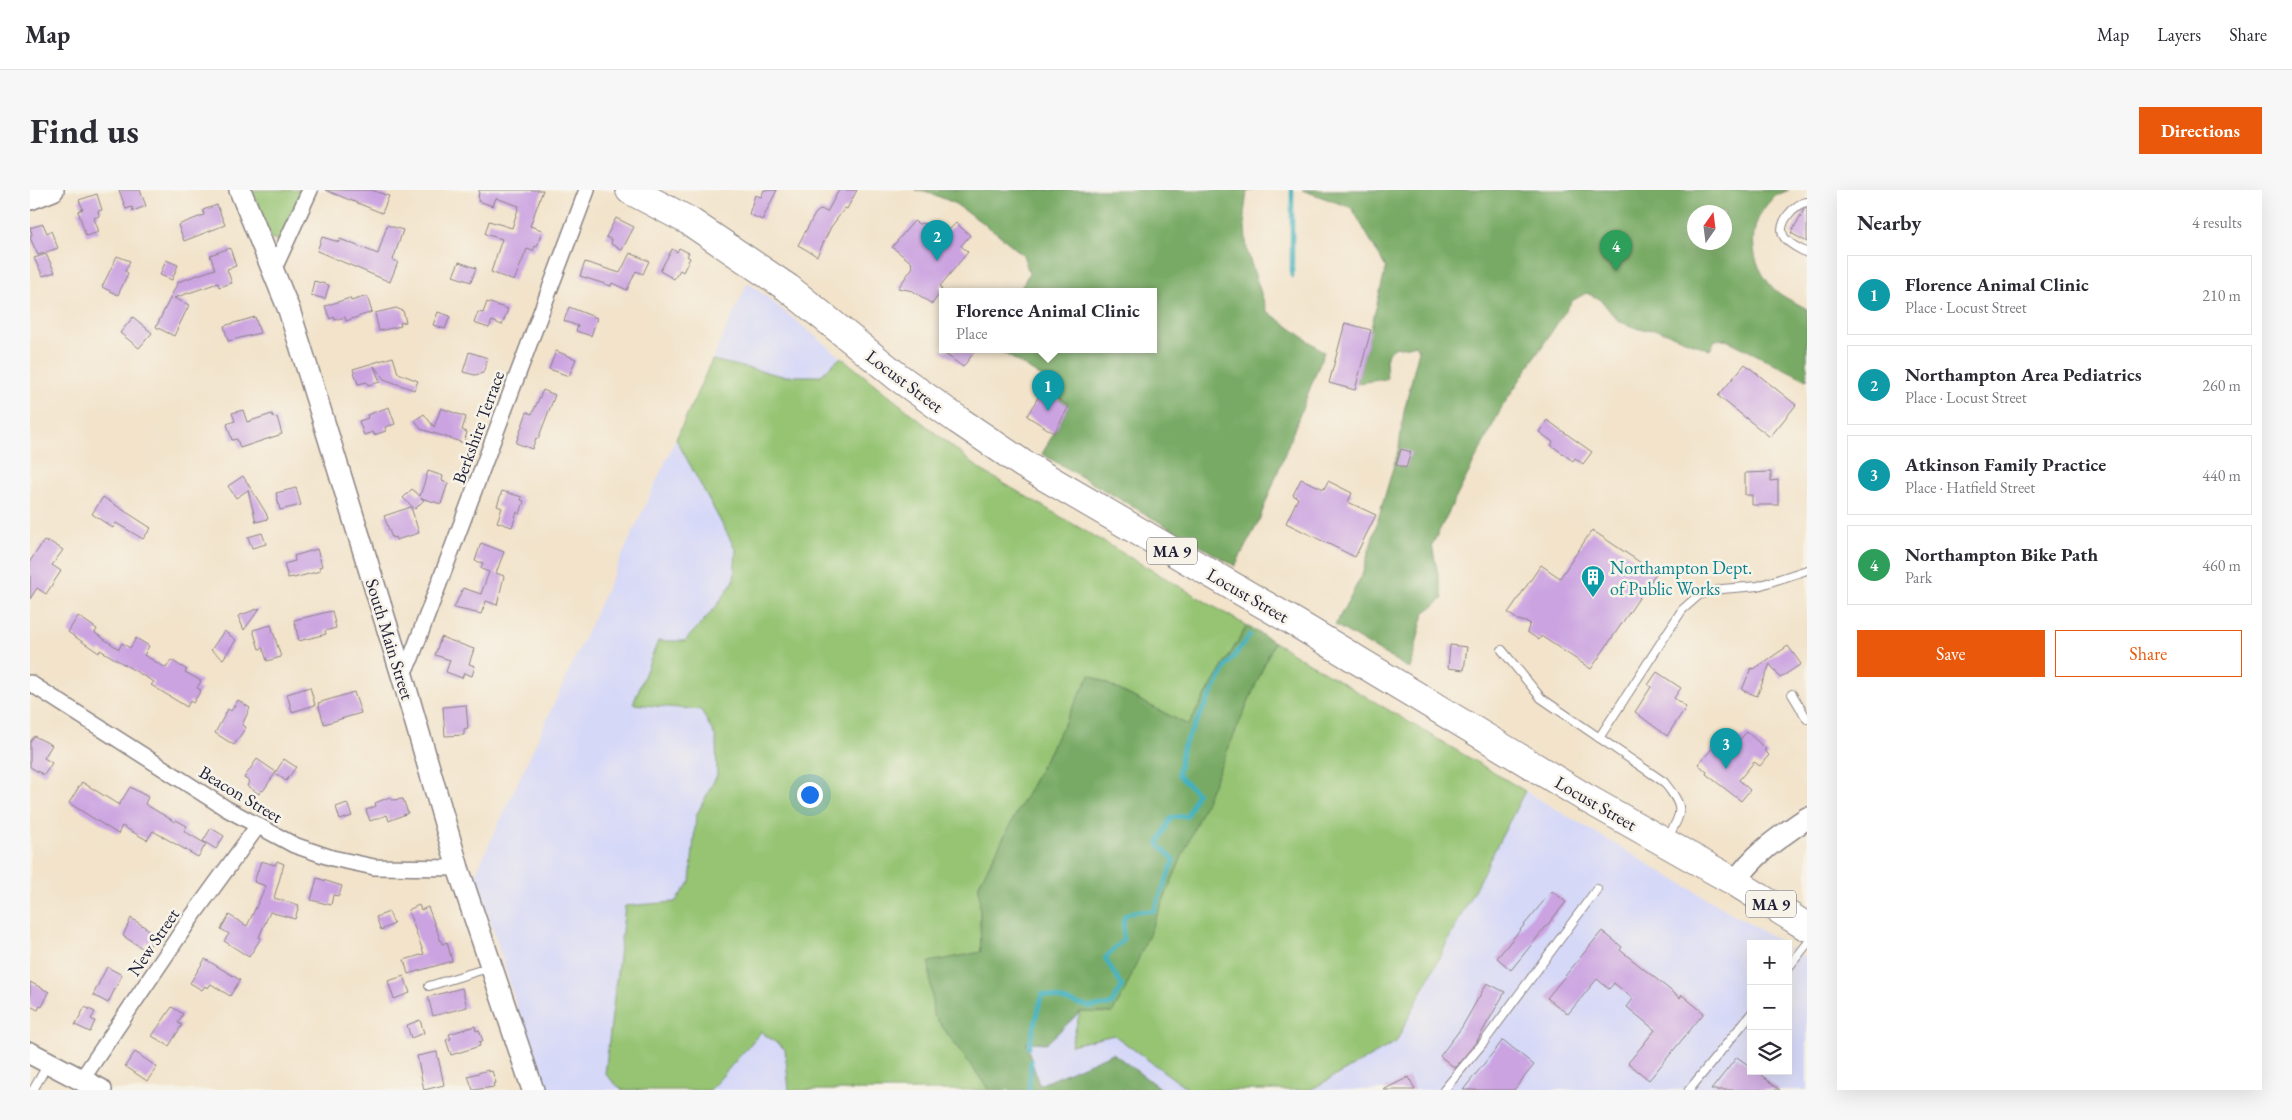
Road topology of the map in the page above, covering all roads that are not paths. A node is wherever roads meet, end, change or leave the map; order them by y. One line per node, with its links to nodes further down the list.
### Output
1 (52, 190): 6 (main road)
2 (240, 190): 9 (main road, South Main Street)
3 (310, 190): 9 (street)
4 (587, 190): 12 (street, Berkshire Terrace)
5 (630, 190): 19 (highway, Locust Street / MA 9)
6 (30, 199)
7 (1807, 202): 8 (lane)
8 (1807, 253)
9 (272, 273): 12 (main road, South Main Street)
10 (1807, 570): 16 (lane)
11 (1502, 650): 16 (lane)
12 (402, 675): 20 (main road, South Main Street)
13 (30, 683): 18 (street, Beacon Street)
14 (1792, 694): 15 (lane)
15 (1807, 718)
16 (1599, 738): 19 (lane)
17 (1807, 818): 21 (main road)
18 (256, 826): 20 (street, Beacon Street); 30 (street, New Street)
19 (1665, 843): 21 (highway, Locust Street / MA 9)
20 (458, 868): 26 (main road, South Main Street)
21 (1735, 882): 23 (highway, Locust Street / MA 9)
22 (1597, 889): 34 (lane)
23 (1807, 927)
24 (1807, 944): 25 (lane)
25 (1792, 963)
26 (491, 967): 27 (lane); 33 (main road, South Main Street)
27 (429, 986)
28 (1747, 1019): 35 (lane)
29 (39, 1058): 30 (main road); 31 (lane)
30 (82, 1079): 32 (main road)
31 (33, 1090)
32 (101, 1090)
33 (533, 1090)
34 (1444, 1090)
35 (1689, 1090)

